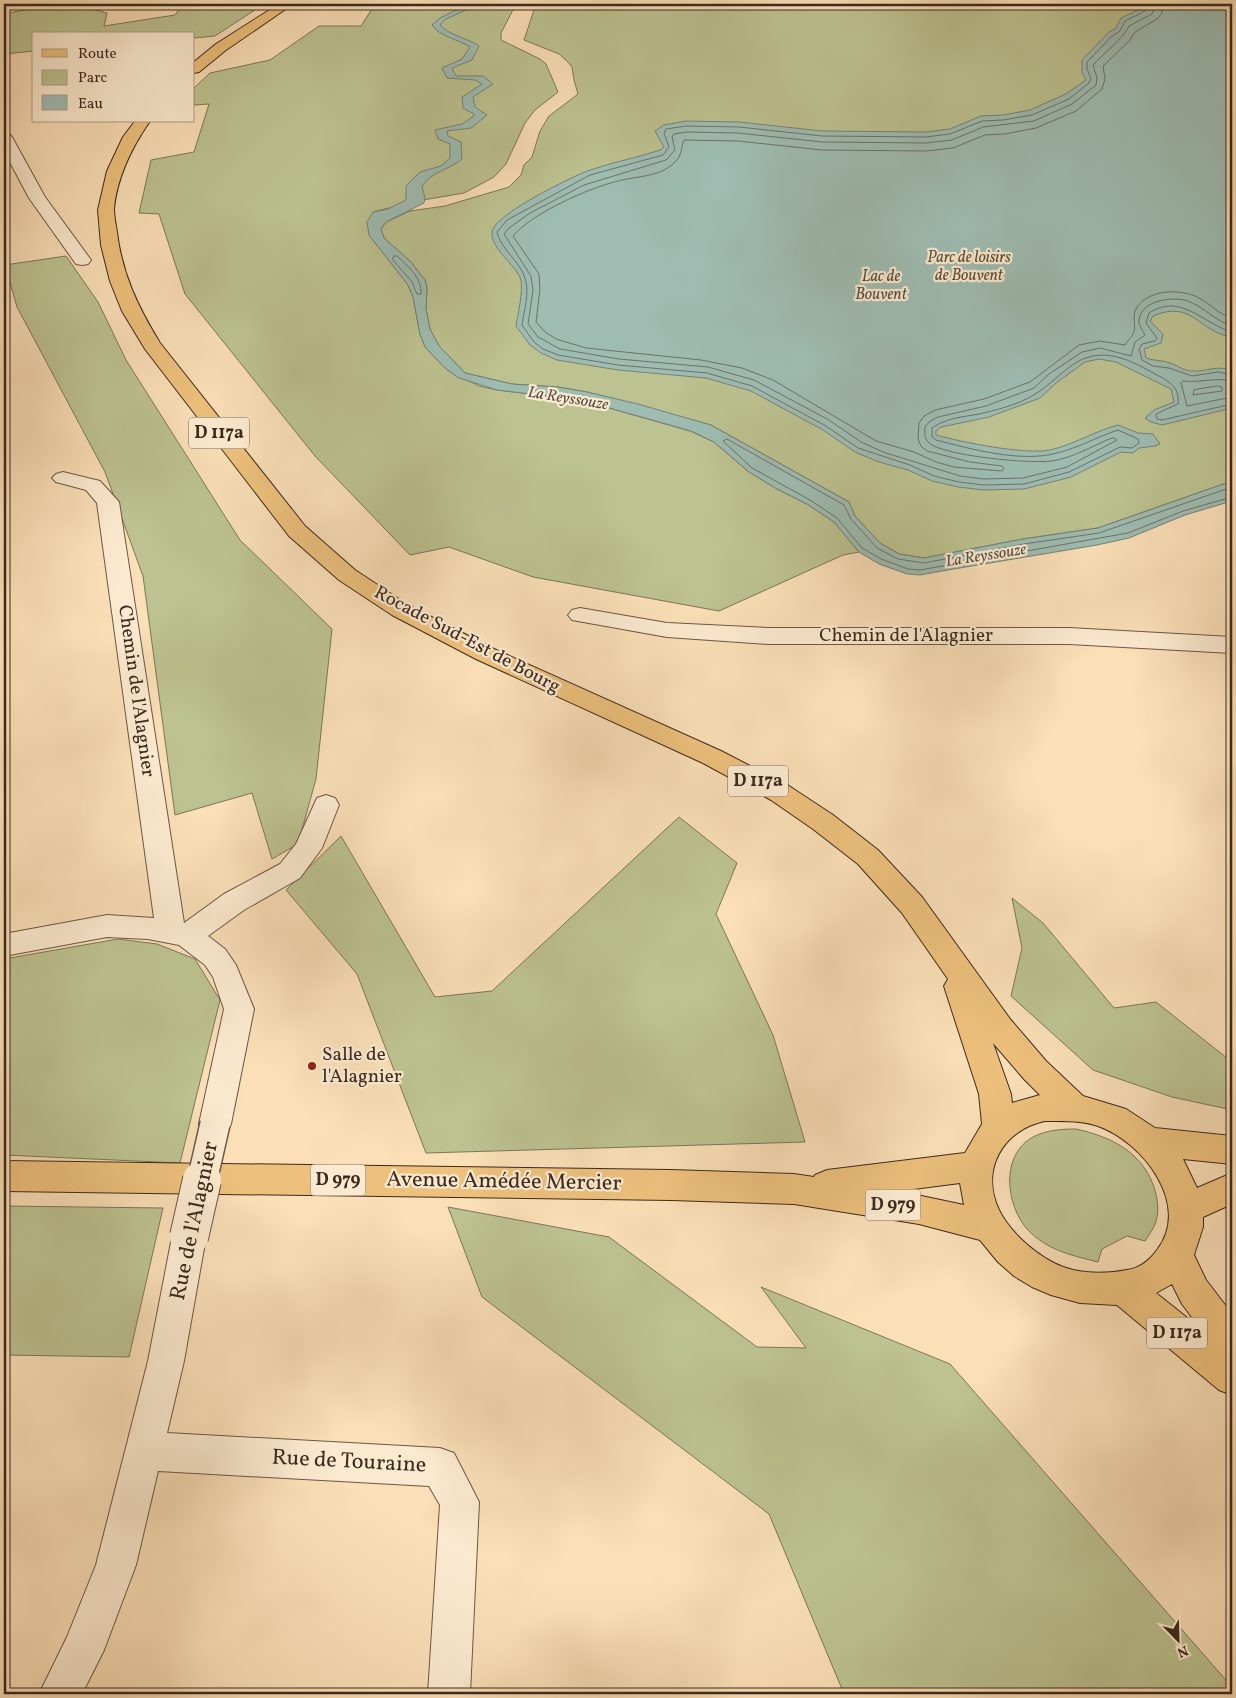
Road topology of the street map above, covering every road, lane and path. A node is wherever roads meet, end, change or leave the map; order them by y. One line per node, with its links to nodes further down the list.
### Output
1 (286, 4): 2 (main road)
2 (195, 68)
3 (142, 122): 12 (main road, Rocade Sud-Est de Bourg / D 117a)
4 (4, 137): 5 (street)
5 (82, 260)
6 (63, 478): 10 (street, Chemin de l'Alagnier)
7 (580, 614): 8 (street, Chemin de l'Alagnier)
8 (1232, 645)
9 (326, 805): 10 (street)
10 (179, 935): 11 (street, Rue de l'Alagnier); 27 (street, Rue de l'Alagnier, bridge)
11 (4, 944)
12 (951, 961): 13 (main road, D 117a); 14 (main road, D 117a)
13 (1074, 1107): 14 (main road); 15 (main road)
14 (998, 1127): 17 (main road)
15 (1150, 1142): 16 (main road); 21 (main road)
16 (1232, 1150)
17 (977, 1166): 20 (main road, Avenue Amédée Mercier / D 979); 22 (main road)
18 (4, 1176): 20 (main road, Avenue Amédée Mercier / D 979)
19 (1232, 1188): 21 (main road)
20 (794, 1189): 22 (main road, Avenue Amédée Mercier / D 979)
21 (1187, 1208): 23 (main road)
22 (990, 1227): 24 (main road)
23 (1176, 1255): 24 (main road); 25 (main road, D 117a)
24 (1123, 1288): 26 (main road, D 117a)
25 (1232, 1342)
26 (1232, 1377)
27 (144, 1451): 28 (street, Rue de l'Alagnier); 29 (street, Rue de Touraine)
28 (60, 1694)
29 (449, 1694)

